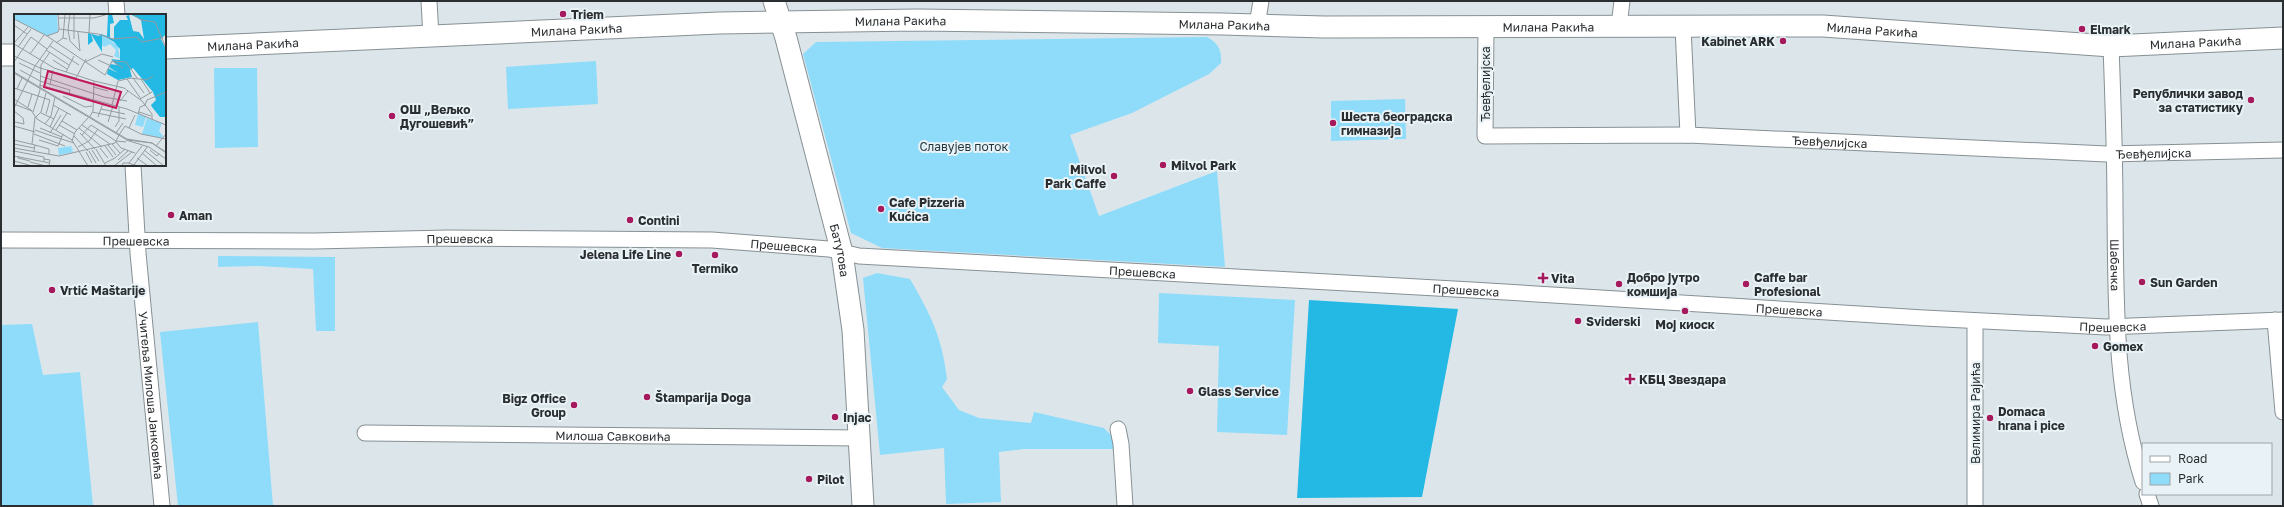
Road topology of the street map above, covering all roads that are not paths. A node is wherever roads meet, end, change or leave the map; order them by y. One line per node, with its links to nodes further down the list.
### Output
1 (116, 1): 6 (street)
2 (429, 1): 12 (street)
3 (774, 1): 7 (street, Батутова)
4 (1262, 1): 8 (street)
5 (1622, 1): 9 (street)
6 (117, 14)
7 (781, 21): 8 (street, Милана Ракића); 12 (street, Милана Ракића); 24 (street, Батутова)
8 (1257, 25): 10 (street, Милана Ракића)
9 (1619, 26): 10 (street, Милана Ракића); 11 (street, Милана Ракића)
10 (1486, 27): 18 (street, Ђевђелијска)
11 (1683, 27): 14 (street, Милана Ракића); 18 (street)
12 (431, 37): 15 (street, Милана Ракића)
13 (2283, 38): 14 (street, Милана Ракића)
14 (2111, 46): 20 (street, Шабачка)
15 (166, 48)
16 (1, 55): 17 (street)
17 (14, 55)
18 (1688, 135): 20 (street, Ђевђелијска)
19 (2283, 150): 20 (street, Ђевђелијска)
20 (2115, 154): 27 (street, Шабачка)
21 (133, 166): 23 (street, Учитеља Милоша Јанковића)
22 (1, 240): 23 (street, Прешевска)
23 (137, 240): 24 (street, Прешевска); 34 (street, Учитеља Милоша Јанковића)
24 (842, 253): 26 (street, Прешевска); 31 (street, Батутова)
25 (2279, 320): 27 (street, Прешевска); 28 (street)
26 (1975, 321): 27 (street, Прешевска); 37 (street, Велимира Рајића)
27 (2116, 327): 32 (street, Шабачка)
28 (2283, 412)
29 (1118, 429): 36 (street)
30 (365, 433): 31 (street, Милоша Савковића)
31 (860, 438): 35 (street, Батутова)
32 (2142, 478)
33 (2147, 495): 38 (street)
34 (162, 506)
35 (863, 506)
36 (1125, 506)
37 (1975, 506)
38 (2151, 506)

